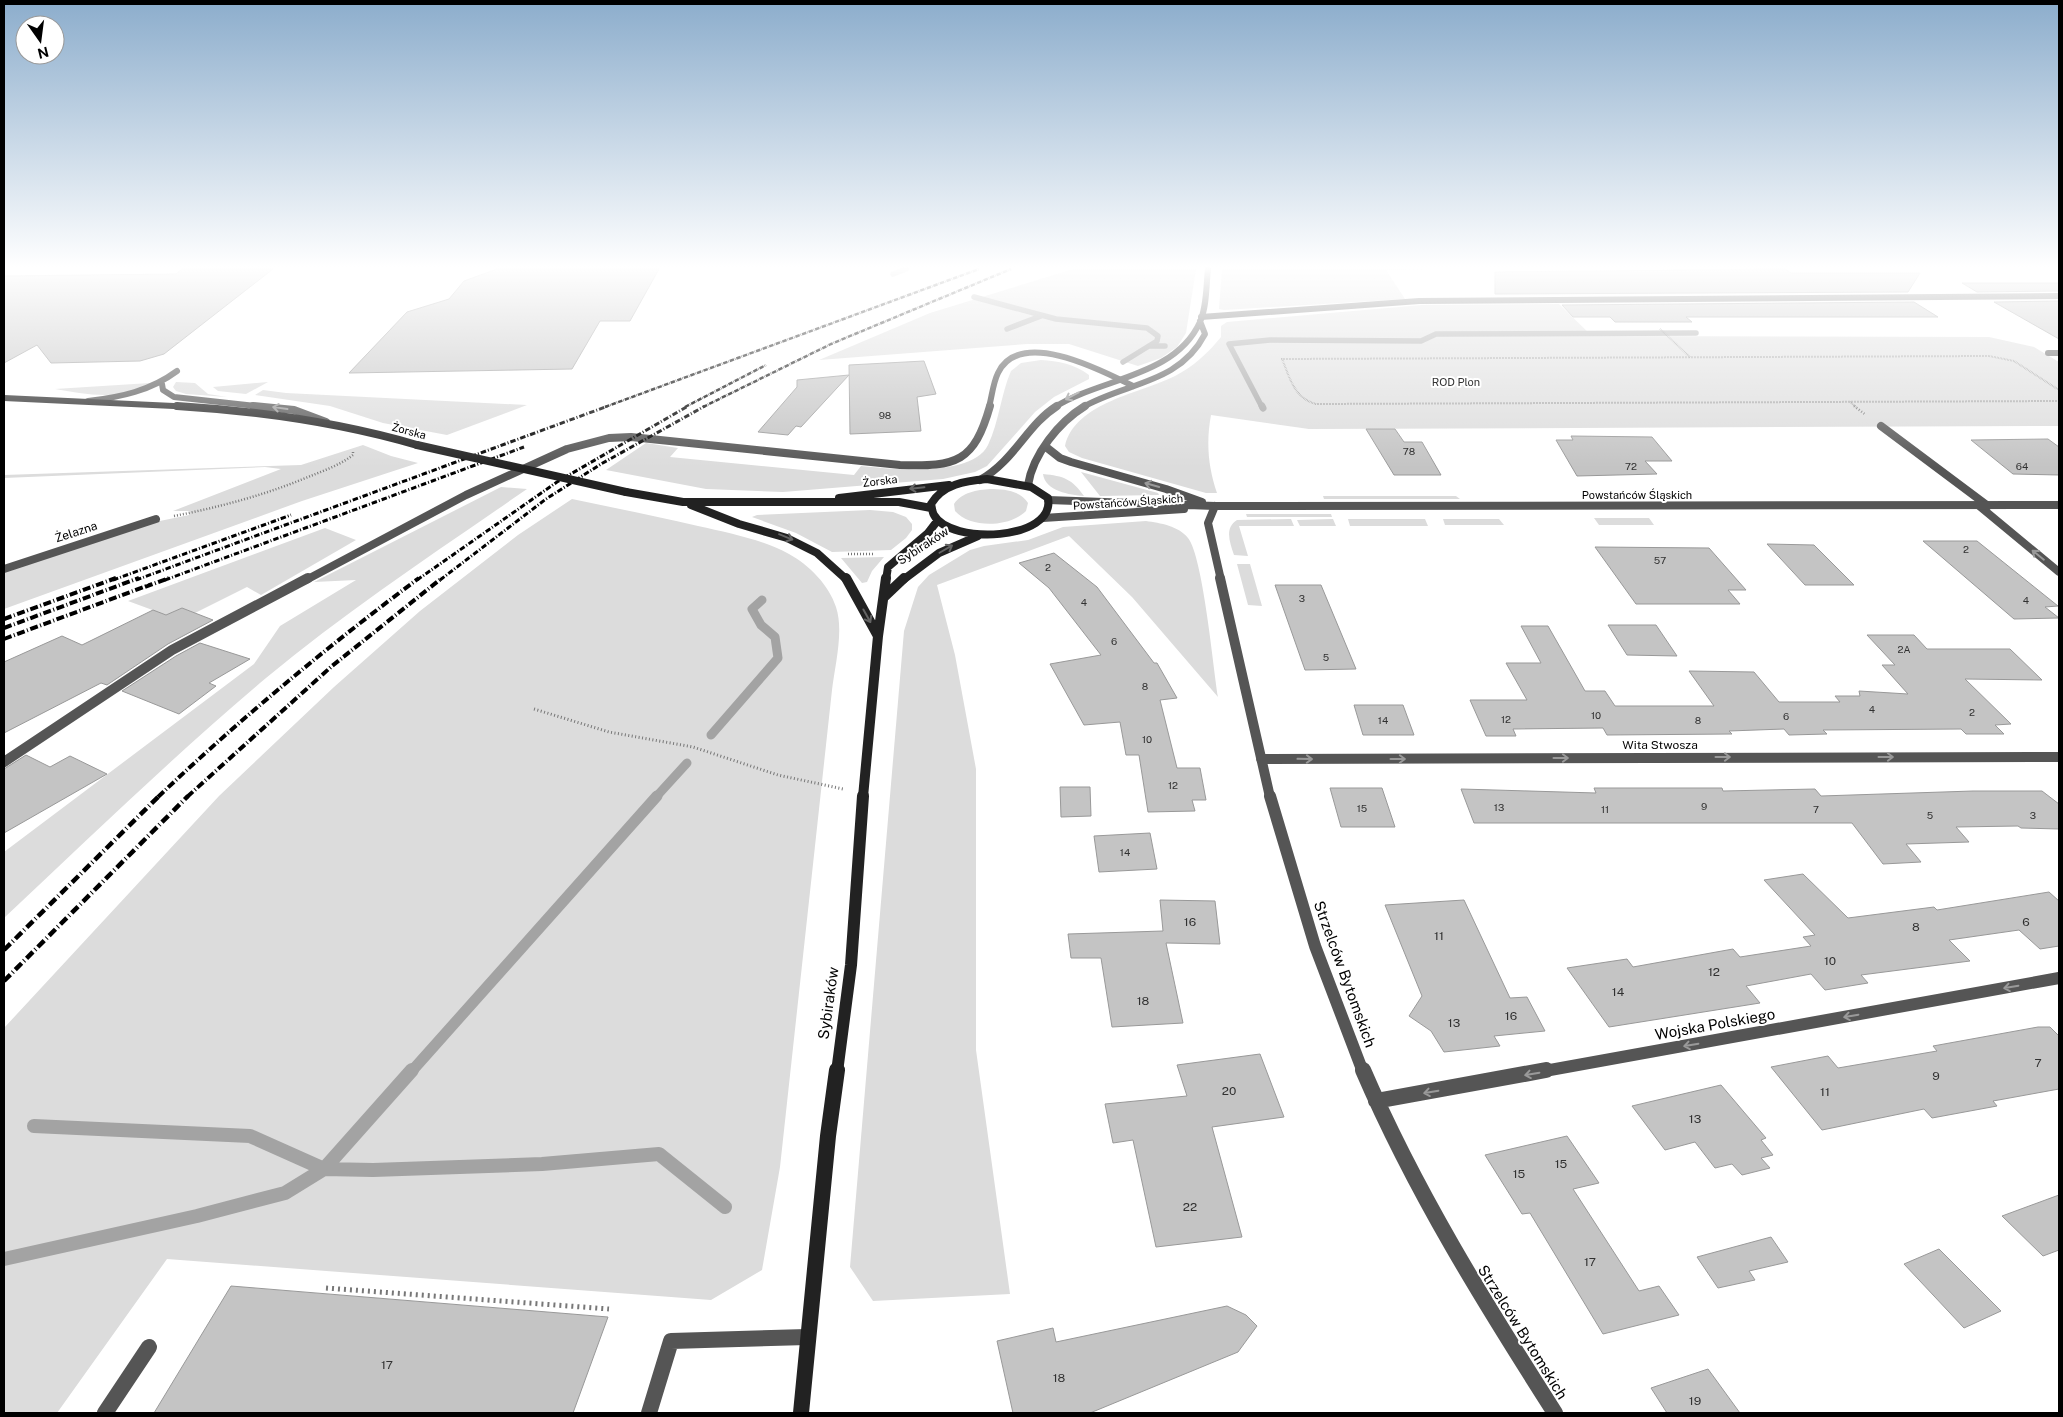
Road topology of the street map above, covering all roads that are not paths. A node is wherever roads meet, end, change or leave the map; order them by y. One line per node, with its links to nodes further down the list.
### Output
1 (1192, 335): 6 (street)
2 (1205, 335): 8 (street)
3 (2048, 353): 4 (street)
4 (2059, 353)
5 (177, 371): 7 (street)
6 (1118, 378): 8 (street); 14 (street, one-way to 14); 35 (street)
7 (162, 384): 10 (street); 11 (street, one-way to 7)
8 (1133, 386): 13 (street)
9 (4, 398): 10 (main road, Żorska)
10 (85, 401): 11 (main road, Żorska)
11 (326, 422): 18 (main road, Żorska, bridge)
12 (1881, 426): 22 (street)
13 (1046, 447): 16 (street); 20 (street, one-way to 13)
14 (980, 480): 15 (main road, Żorska); 16 (main road, Żorska)
15 (957, 484): 19 (main road, Żorska, one-way to 19); 24 (main road)
16 (1028, 485): 17 (main road)
17 (1048, 500): 20 (street, Powstańców Śląskich); 25 (main road)
18 (684, 502): 19 (main road, Żorska); 32 (main road, one-way to 32)
19 (806, 502): 24 (main road, Żorska)
20 (1215, 506): 21 (street, Powstańców Śląskich); 25 (street, Powstańców Śląskich); 34 (street, Strzelców Bytomskich)
21 (1978, 506): 22 (street, Powstańców Śląskich); 30 (street, one-way to 21)
22 (1988, 506): 23 (street, Powstańców Śląskich)
23 (2059, 506)
24 (930, 508): 27 (main road)
25 (1043, 518): 28 (main road)
26 (156, 519): 29 (street, Żelazna)
27 (938, 520): 28 (main road); 31 (main road, Sybiraków)
28 (986, 534): 31 (main road, Sybiraków, one-way to 28)
29 (4, 569)
30 (2059, 572)
31 (884, 597): 32 (main road, Sybiraków)
32 (878, 636): 38 (main road, Sybiraków)
33 (2059, 757): 34 (street, Wita Stwosza, one-way to 33)
34 (1261, 759): 37 (street, Strzelców Bytomskich)
35 (4, 762)
36 (2059, 978): 37 (street, Wojska Polskiego, one-way to 37)
37 (1376, 1101): 43 (street, Strzelców Bytomskich)
38 (807, 1337): 41 (street); 42 (main road, Sybiraków)
39 (148, 1347): 40 (street)
40 (105, 1413)
41 (650, 1413)
42 (801, 1413)
43 (1555, 1413)

